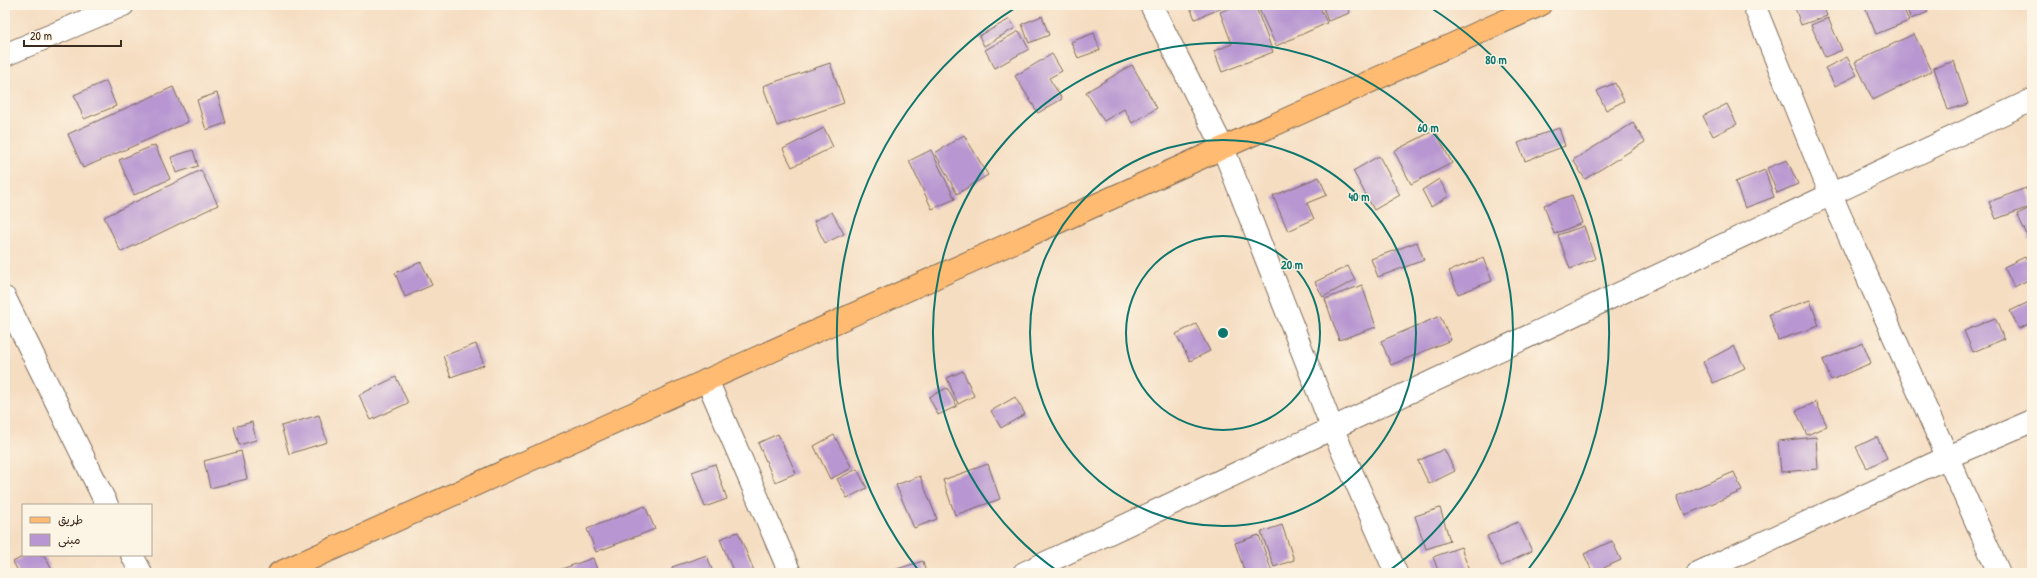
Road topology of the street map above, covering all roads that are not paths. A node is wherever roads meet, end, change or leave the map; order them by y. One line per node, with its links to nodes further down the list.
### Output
1 (123, 5): 5 (street)
2 (1151, 5): 7 (street)
3 (1540, 5): 7 (main road)
4 (1754, 5): 8 (street)
5 (5, 55)
6 (2032, 100): 8 (street)
7 (1223, 148): 10 (main road); 12 (street)
8 (1831, 195): 12 (street); 13 (street)
9 (5, 298): 14 (street)
10 (707, 380): 17 (main road); 18 (street)
11 (2032, 421): 13 (street)
12 (1333, 430): 19 (street); 20 (street)
13 (1948, 458): 21 (street); 22 (street)
14 (107, 504)
15 (132, 556): 16 (street)
16 (141, 573)
17 (279, 573)
18 (790, 573)
19 (1024, 573)
20 (1396, 573)
21 (1698, 573)
22 (1999, 573)

